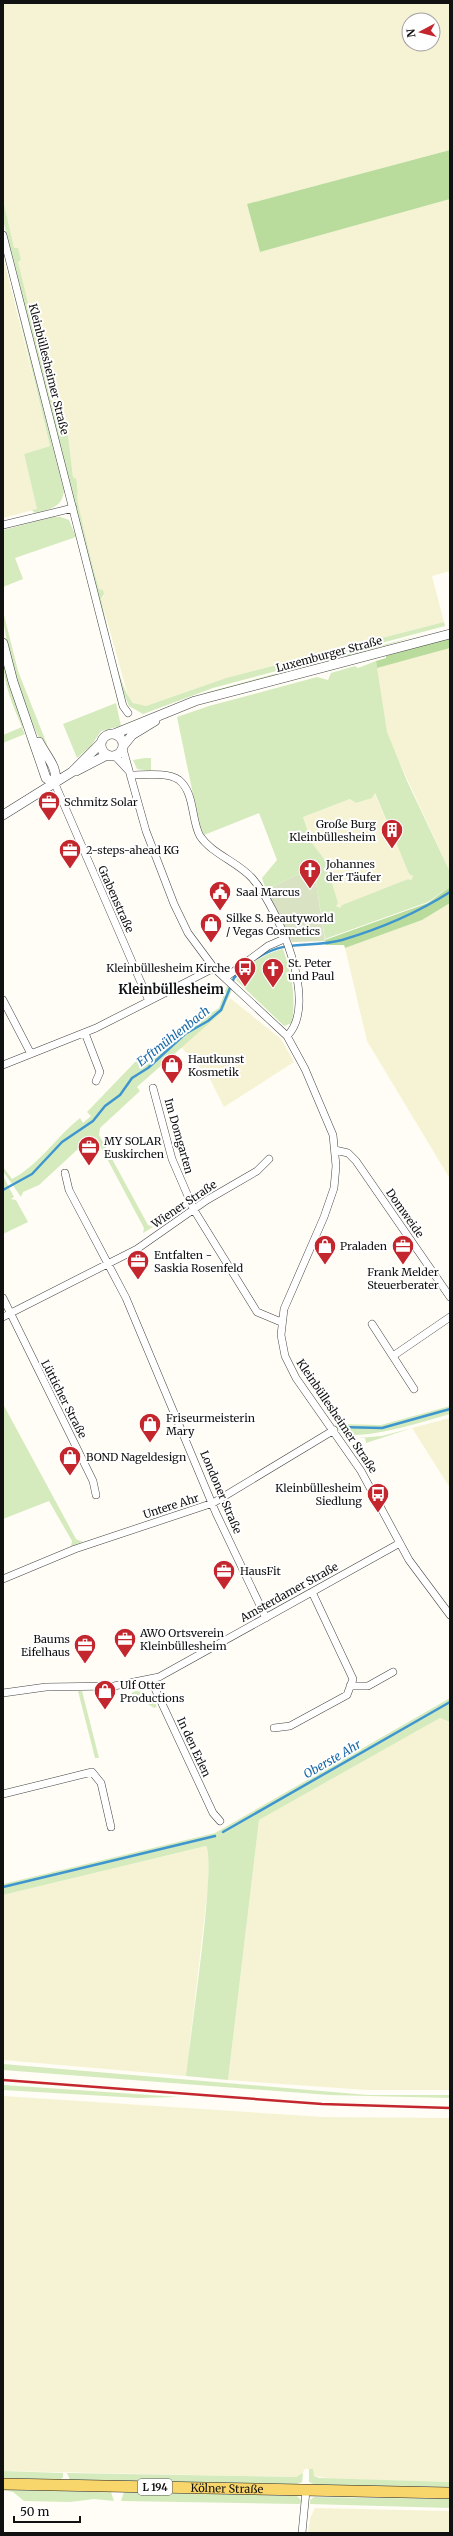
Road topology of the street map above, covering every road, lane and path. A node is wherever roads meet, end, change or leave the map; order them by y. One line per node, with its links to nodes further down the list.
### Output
1 (3, 235): 2 (street, Kleinbüllesheimer Straße)
2 (73, 508): 3 (street); 7 (street, Kleinbüllesheimer Straße)
3 (3, 526)
4 (450, 634): 6 (street, Luxemburger Straße)
5 (3, 643): 14 (street)
6 (214, 698): 8 (street, Luxemburger Straße); 10 (street, Luxemburger Straße)
7 (128, 713)
8 (114, 734): 9 (street); 10 (street)
9 (101, 744): 11 (street); 12 (street)
10 (123, 747): 11 (street); 13 (street, Kleinbüllesheimer Straße)
11 (111, 756): 12 (street); 13 (street, Kleinbüllesheimer Straße)
12 (72, 772): 14 (street)
13 (131, 775): 16 (street); 17 (street, Kleinbüllesheimer Straße)
14 (55, 784): 15 (street); 20 (street, Grabenstraße)
15 (3, 815)
16 (286, 943): 18 (street); 22 (street)
17 (214, 968): 18 (street, Kleinbüllesheimer Straße); 20 (street)
18 (229, 982): 22 (street, Kleinbüllesheimer Straße)
19 (3, 1000): 23 (street)
20 (149, 1002): 21 (street)
21 (85, 1033): 23 (street); 25 (street)
22 (287, 1036): 27 (street, Kleinbüllesheimer Straße)
23 (31, 1054): 24 (street)
24 (3, 1065)
25 (96, 1081)
26 (153, 1088): 30 (street, Im Domgarten)
27 (335, 1150): 32 (street, Domweide); 36 (street, Kleinbüllesheimer Straße)
28 (269, 1159): 30 (street, Wiener Straße)
29 (66, 1173): 31 (street)
30 (194, 1210): 31 (street, Wiener Straße); 36 (street, Im Domgarten)
31 (109, 1264): 34 (street, Wiener Straße); 42 (street, Londoner Straße)
32 (450, 1297)
33 (3, 1298): 34 (street)
34 (6, 1315): 41 (street, Lütticher Straße)
35 (450, 1317): 38 (street)
36 (282, 1322): 40 (street, Kleinbüllesheimer Straße)
37 (372, 1324): 38 (street)
38 (393, 1356): 39 (street)
39 (414, 1389)
40 (334, 1430): 42 (street, Untere Ahr); 43 (street, Kleinbüllesheimer Straße)
41 (96, 1495)
42 (213, 1503): 44 (street, Untere Ahr); 47 (street, Londoner Straße)
43 (400, 1542): 45 (street, Amsterdamer Straße); 46 (street, Kleinbüllesheimer Straße)
44 (3, 1578)
45 (312, 1592): 47 (street, Amsterdamer Straße); 50 (street)
46 (450, 1615)
47 (266, 1618): 49 (street, Amsterdamer Straße)
48 (394, 1672): 50 (street)
49 (151, 1680): 51 (street, Amsterdamer Straße); 54 (street, In den Erlen)
50 (350, 1686): 52 (street)
51 (3, 1693)
52 (274, 1728)
53 (3, 1794): 55 (street)
54 (220, 1821)
55 (111, 1827)
56 (3, 2484): 57 (main road, Kölner Straße / L 194)
57 (306, 2491): 58 (main road, Kölner Straße / L 194); 59 (street)
58 (450, 2493)
59 (302, 2533)

